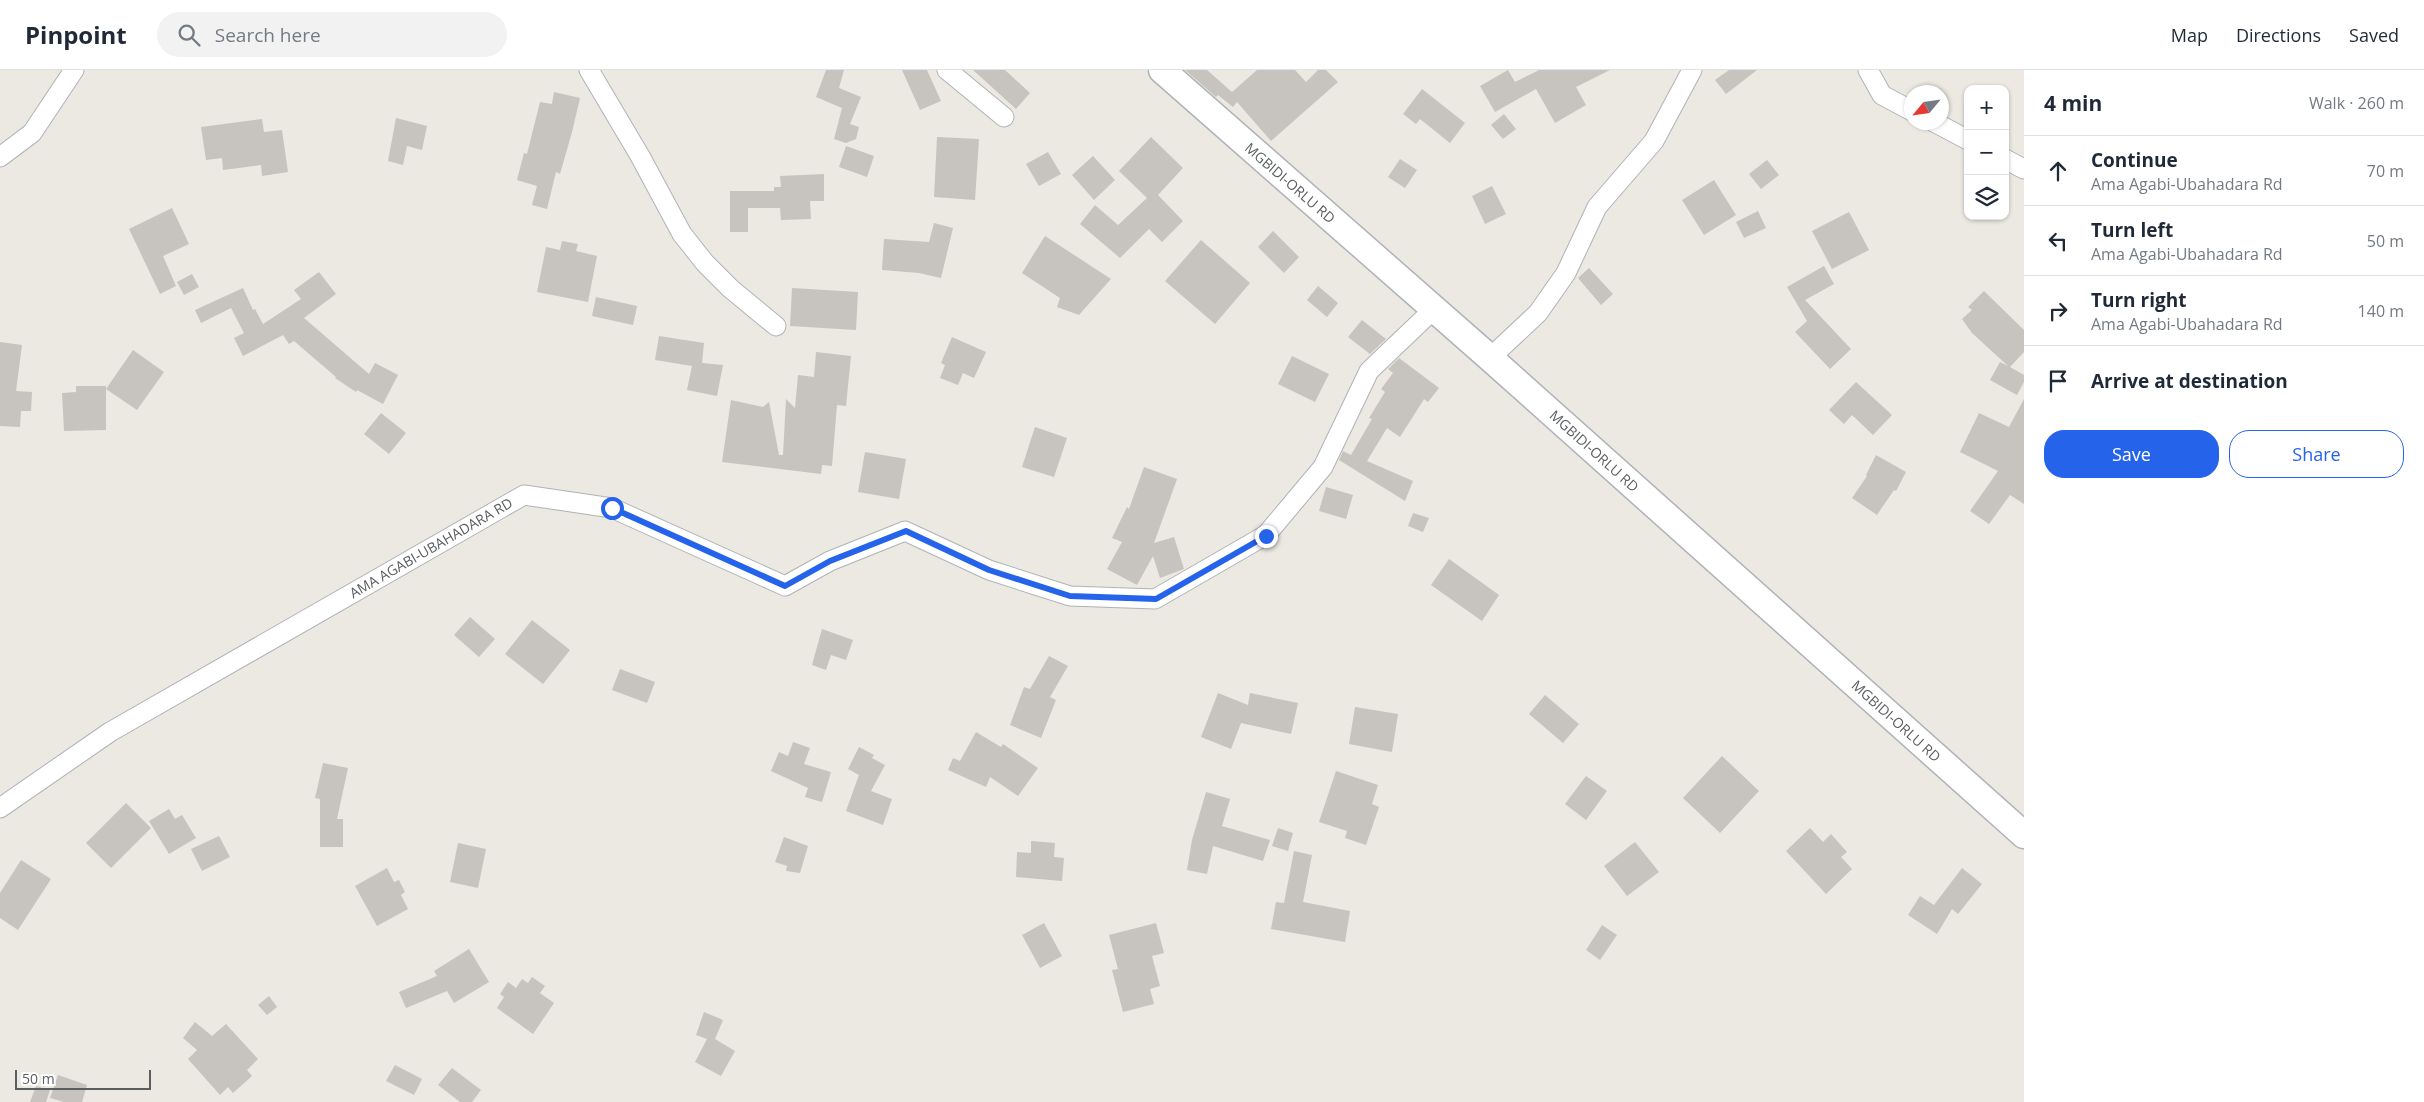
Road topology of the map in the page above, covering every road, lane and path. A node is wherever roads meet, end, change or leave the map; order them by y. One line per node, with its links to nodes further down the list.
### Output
1 (74, 70): 11 (street)
2 (589, 70): 15 (street)
3 (947, 70): 8 (street)
4 (1162, 70): 14 (main road, MGBIDI-ORLU RD)
5 (1692, 70): 16 (street)
6 (1868, 70): 7 (street)
7 (1904, 107)
8 (1004, 117)
9 (1949, 130): 10 (street)
10 (1964, 138)
11 (0, 157)
12 (2009, 161): 13 (street)
13 (2024, 169)
14 (1434, 309): 16 (main road, MGBIDI-ORLU RD); 17 (street, AMA AGABI-UBAHADARA RD)
15 (776, 326)
16 (1490, 358): 18 (main road, MGBIDI-ORLU RD)
17 (0, 808)
18 (2024, 835)

